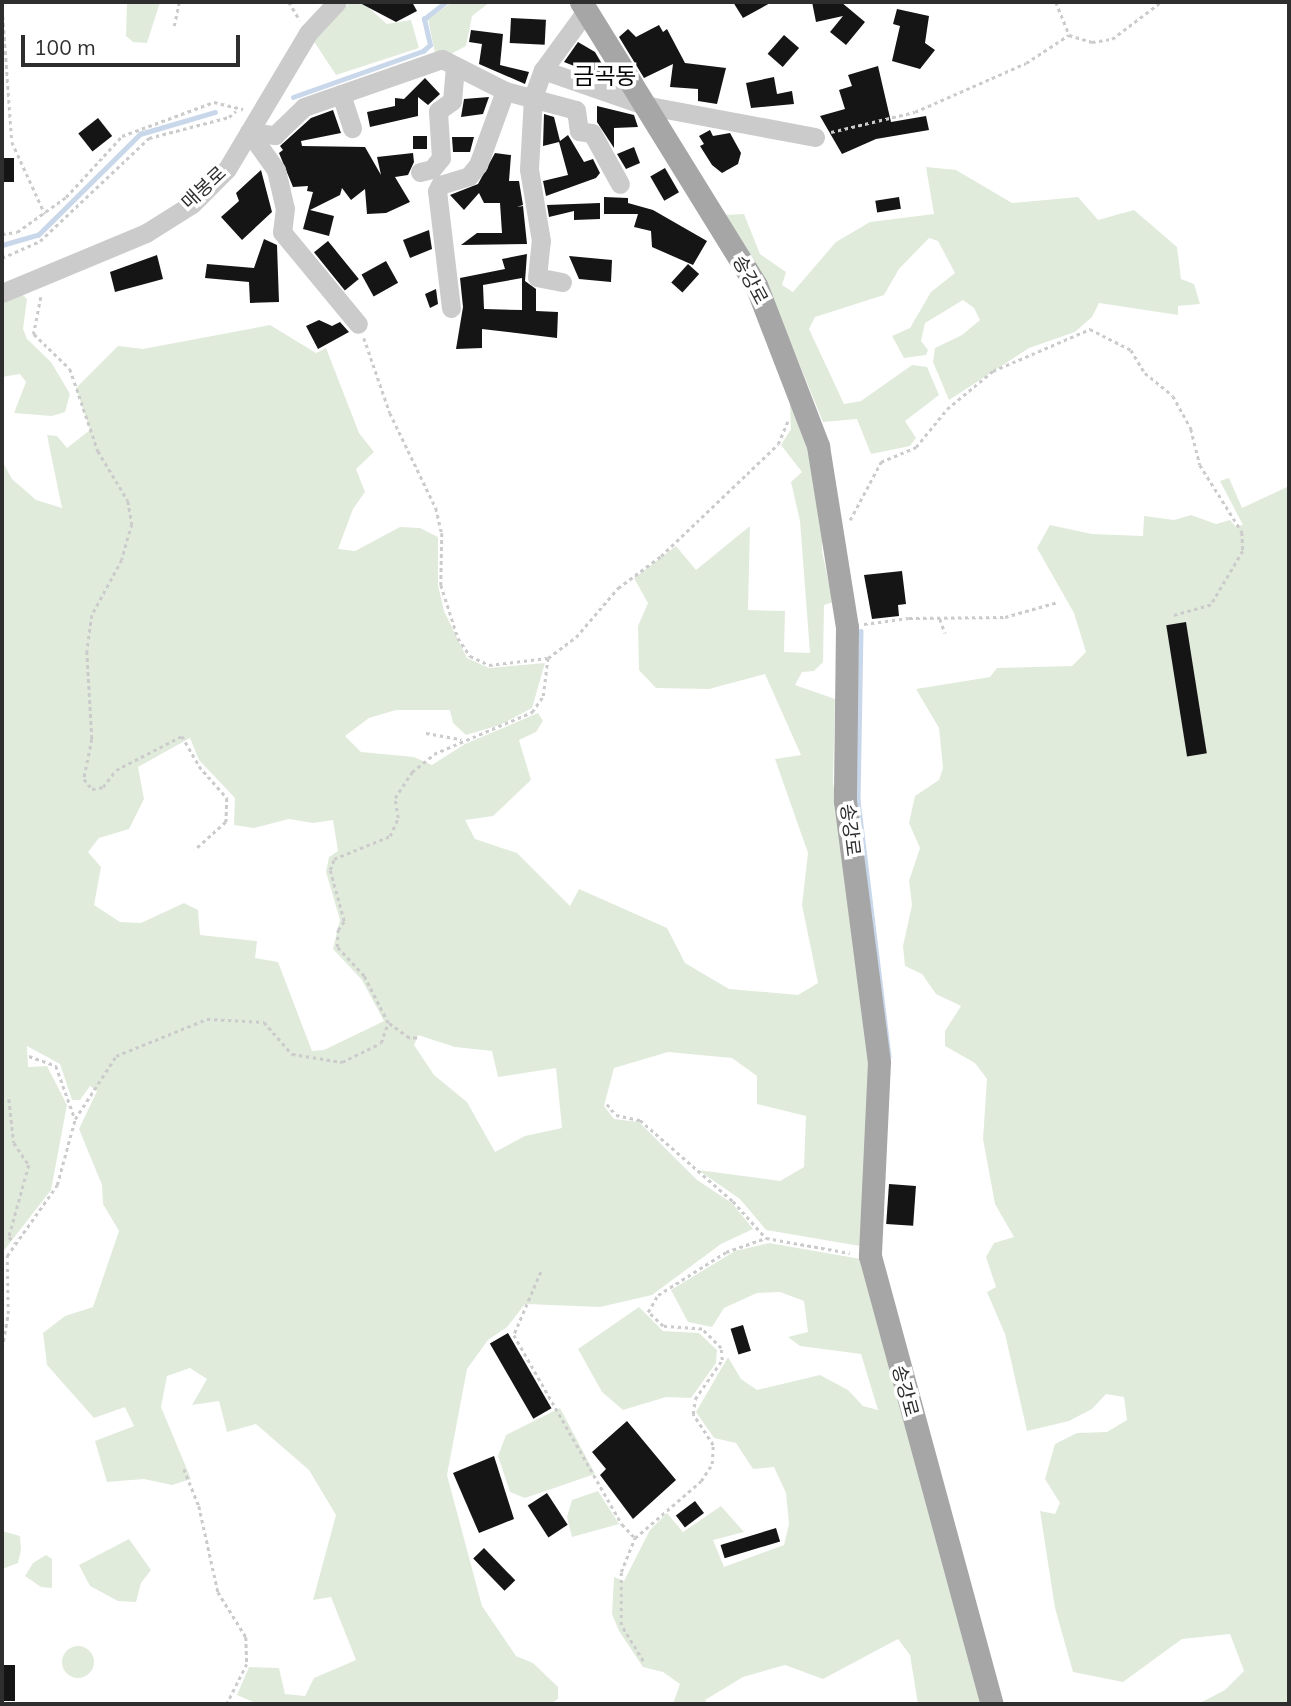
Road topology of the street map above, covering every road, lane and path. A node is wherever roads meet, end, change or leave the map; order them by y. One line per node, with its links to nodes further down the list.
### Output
1 (2, 2): 22 (path)
2 (179, 2): 7 (path)
3 (337, 2): 15 (street, 매봉로)
4 (1056, 2): 8 (path)
5 (1161, 2): 8 (path)
6 (584, 6): 10 (street); 14 (main road, 송강로)
7 (174, 26)
8 (1069, 35): 19 (path)
9 (455, 68): 11 (street); 12 (street); 20 (street)
10 (543, 69): 13 (street); 14 (street)
11 (505, 91): 13 (street); 28 (street)
12 (341, 94): 17 (street); 18 (street)
13 (533, 97): 21 (street); 26 (street)
14 (644, 105): 19 (street); 31 (main road, 송강로)
15 (264, 106): 16 (path); 18 (street, 매봉로)
16 (236, 110): 22 (path); 24 (path)
17 (352, 128)
18 (249, 132): 25 (street, 매봉로); 29 (street)
19 (814, 137)
20 (420, 172)
21 (620, 184)
22 (45, 214): 23 (path)
23 (2, 234)
24 (2, 258)
25 (43, 278): 27 (street, 매봉로); 40 (path)
26 (562, 282)
27 (2, 293)
28 (451, 308)
29 (358, 324): 37 (path)
30 (789, 415): 37 (path)
31 (833, 525): 33 (path); 35 (main road, 송강로)
32 (1058, 602): 34 (path)
33 (1172, 616)
34 (940, 619): 35 (path); 36 (path)
35 (847, 627): 49 (main road, 송강로)
36 (945, 633)
37 (548, 658): 39 (path)
38 (426, 733): 39 (path)
39 (461, 739): 41 (path)
40 (195, 850)
41 (388, 1023): 42 (path); 46 (path)
42 (417, 1038)
43 (29, 1056): 46 (path)
44 (9, 1099): 48 (path)
45 (607, 1104): 47 (path)
46 (75, 1119): 48 (path)
47 (766, 1238): 49 (path); 53 (path)
48 (15, 1243): 51 (path)
49 (870, 1256): 56 (main road, 송강로)
50 (541, 1272): 53 (path)
51 (2, 1348)
52 (184, 1469): 55 (path)
53 (635, 1538): 54 (path)
54 (643, 1661)
55 (227, 1704)
56 (992, 1704)

